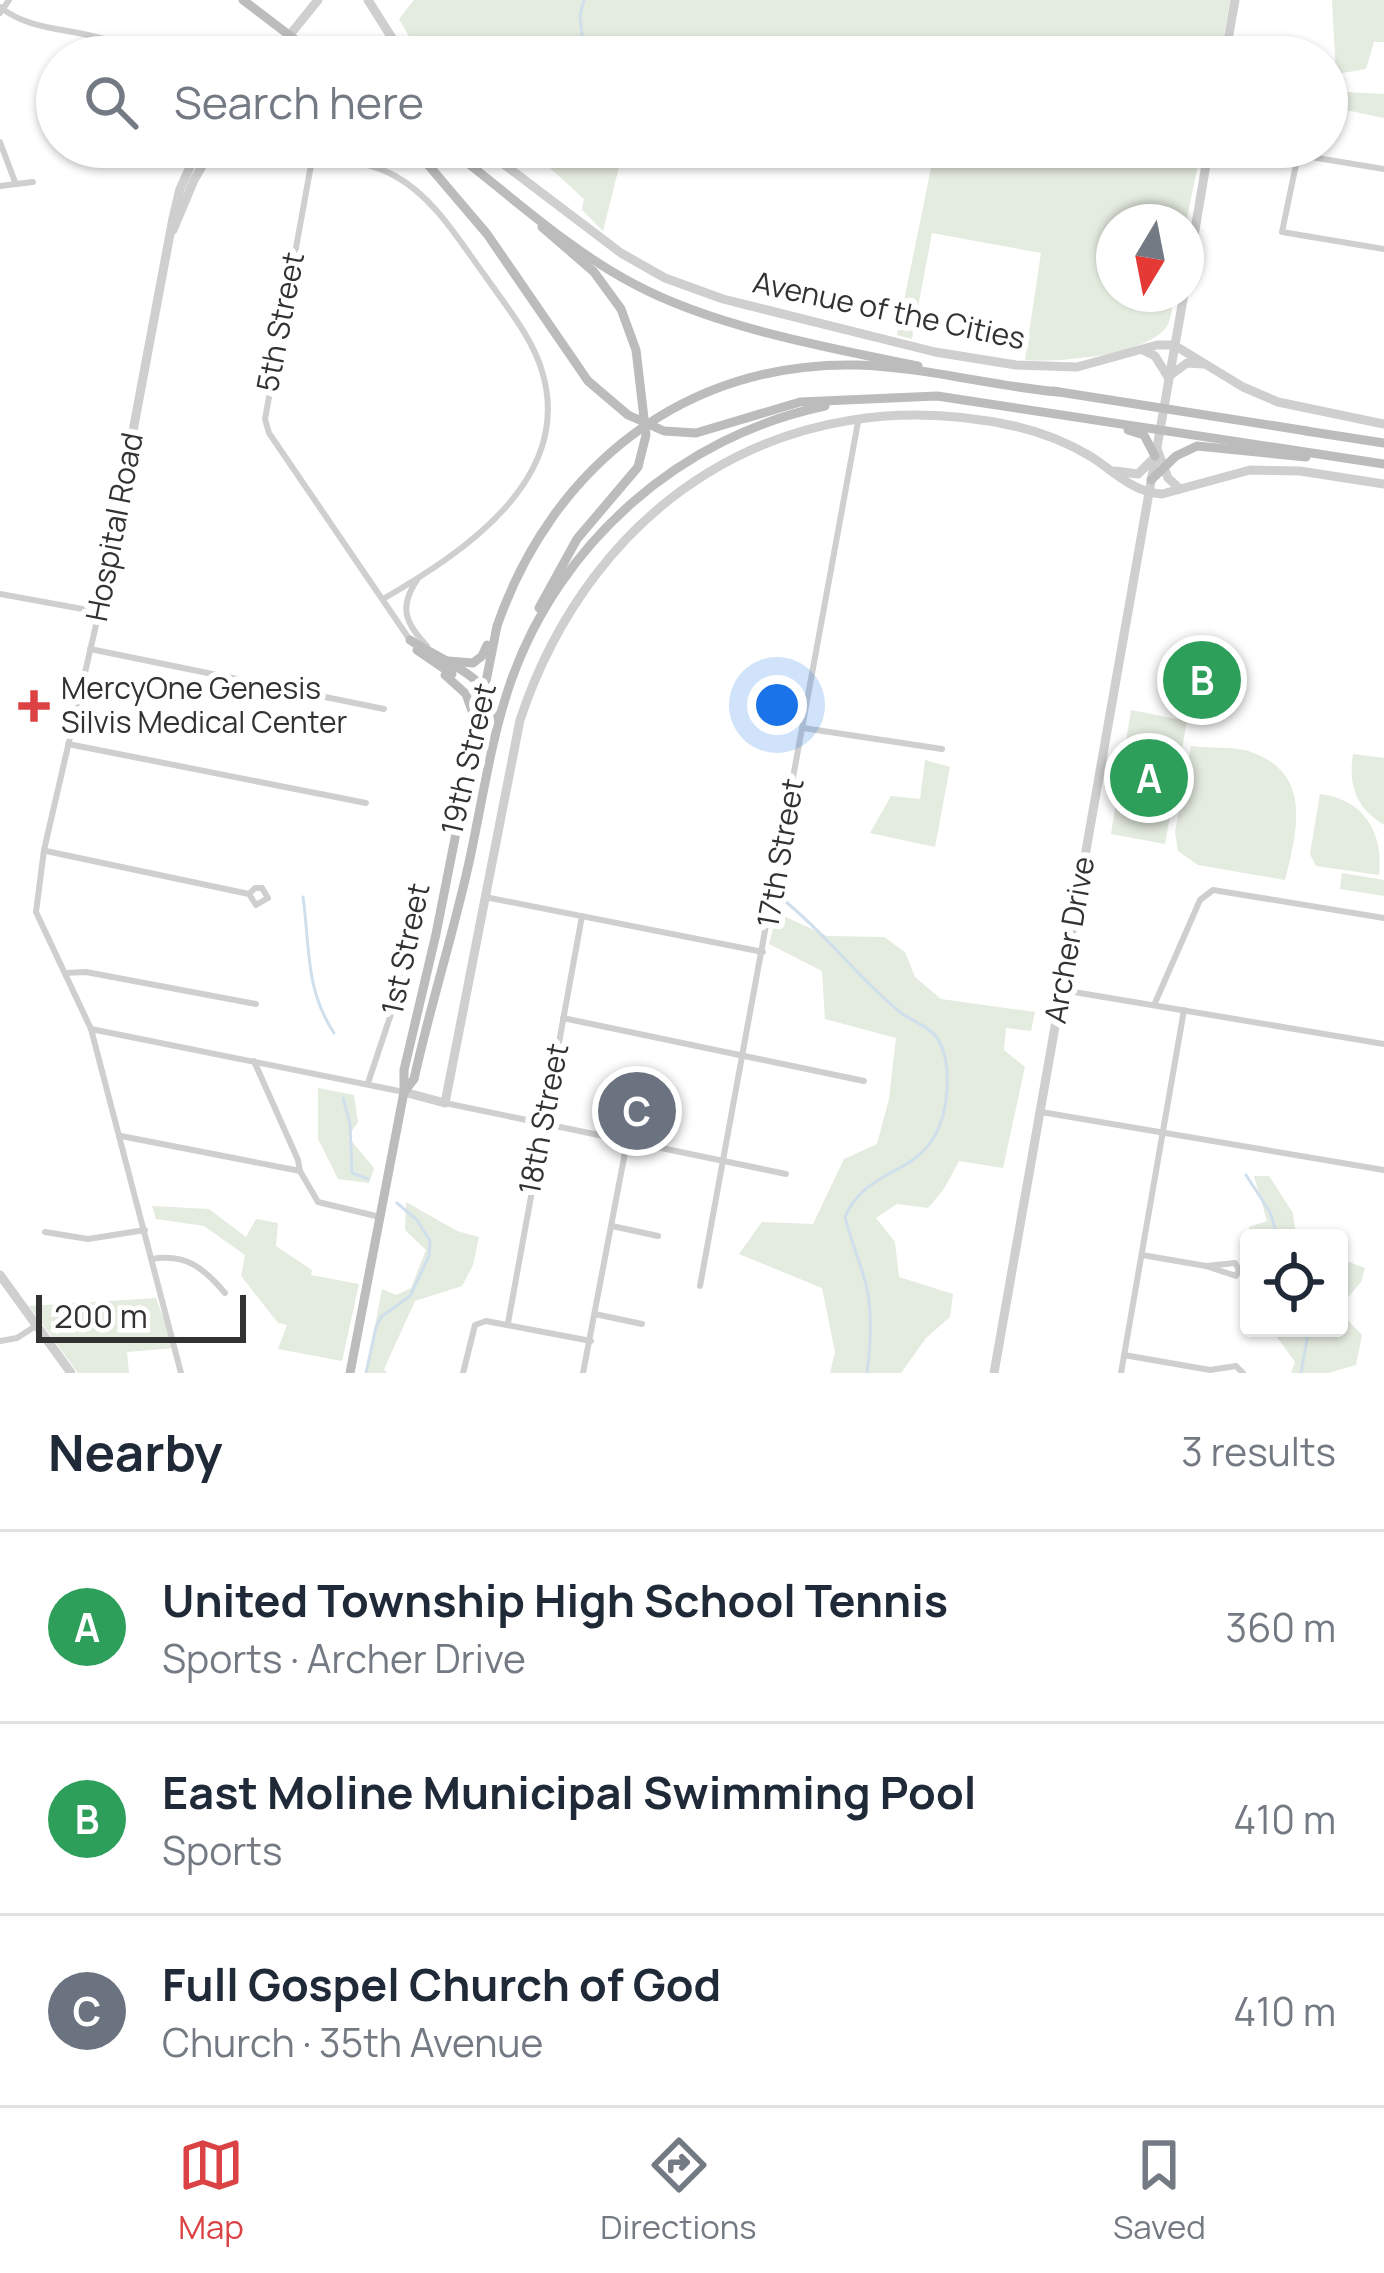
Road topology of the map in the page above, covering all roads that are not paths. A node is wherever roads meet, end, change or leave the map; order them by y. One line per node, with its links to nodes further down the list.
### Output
1 (9, 0): 6 (street)
2 (243, 0): 7 (main road)
3 (318, 0): 7 (street)
4 (368, 0): 9 (street)
5 (1235, 0): 10 (street)
6 (1, 10): 8 (street)
7 (290, 35)
8 (105, 36)
9 (391, 36)
10 (1229, 36)
11 (0, 142): 23 (street)
12 (1348, 163): 22 (street)
13 (189, 168): 28 (street, Hospital Road)
14 (201, 168): 28 (street, Hospital Road)
15 (310, 168): 58 (street, 5th Street)
16 (378, 168): 56 (street)
17 (431, 168): 42 (main road)
18 (474, 168): 26 (main road, Avenue of the Cities)
19 (509, 168): 32 (street, Avenue of the Cities)
20 (1205, 168): 27 (street)
21 (1295, 168): 29 (street)
22 (1384, 169)
23 (15, 182): 24 (street); 25 (street)
24 (33, 182)
25 (0, 186)
26 (499, 187): 35 (main road, Avenue of the Cities); 42 (main road, Avenue of the Cities)
27 (1199, 204)
28 (173, 230): 59 (street, Hospital Road)
29 (1384, 249)
30 (1180, 312): 31 (street, Archer Drive)
31 (1174, 345): 32 (street, Avenue of the Cities); 33 (street); 34 (street, Archer Drive)
32 (1143, 350): 34 (street)
33 (1208, 364): 34 (street); 41 (street)
34 (1168, 377): 38 (street, Archer Drive)
35 (1058, 392): 38 (main road, Avenue of the Cities); 42 (main road)
36 (860, 399): 37 (main road); 42 (main road); 61 (main road, 19th Street)
37 (988, 402): 43 (main road); 46 (main road)
38 (1163, 409): 39 (main road, Avenue of the Cities); 43 (street, Archer Drive)
39 (1179, 411): 44 (main road, Avenue of the Cities); 45 (main road, Avenue of the Cities)
40 (858, 421): 50 (street); 67 (street, 17th Street); 75 (street, 19th Street)
41 (1384, 424)
42 (646, 425): 55 (main road, 1st Street); 61 (main road, Avenue of the Cities)
43 (1160, 429): 46 (street, Archer Drive); 47 (main road)
44 (1307, 431)
45 (1384, 443)
46 (1156, 452): 49 (street); 50 (street); 51 (street, Archer Drive)
47 (1356, 459): 48 (main road); 49 (main road)
48 (1384, 464)
49 (1165, 466): 51 (main road); 53 (street)
50 (1106, 467): 54 (street)
51 (1151, 480): 54 (street, Archer Drive)
52 (1384, 484): 53 (street)
53 (1180, 489): 54 (street)
54 (1149, 493): 81 (street, Archer Drive)
55 (554, 514): 63 (main road); 65 (main road, 1st Street)
56 (419, 576): 58 (street); 63 (street)
57 (0, 594): 59 (street)
58 (383, 599): 60 (street, 5th Street)
59 (99, 612): 62 (street, Hospital Road)
60 (412, 642): 63 (main road); 65 (main road); 68 (main road)
61 (525, 647): 64 (main road, 19th Street)
62 (90, 649): 66 (street); 69 (street, Hospital Road)
63 (434, 656): 65 (main road)
64 (515, 671): 65 (main road); 72 (main road, 19th Street)
65 (485, 687): 68 (main road, 1st Street); 72 (main road)
66 (384, 710)
67 (803, 728): 70 (street); 78 (street, 17th Street)
68 (476, 730): 92 (main road, 1st Street)
69 (68, 744): 71 (street); 73 (street, Hospital Road)
70 (942, 749)
71 (366, 803)
72 (477, 830): 92 (main road, 19th Street)
73 (44, 850): 74 (street); 80 (street, Hospital Road)
74 (250, 894)
75 (485, 897): 76 (street); 93 (street, 19th Street)
76 (582, 916): 78 (street); 85 (street, 18th Street)
77 (1384, 918): 83 (street)
78 (763, 952): 88 (street, 17th Street)
79 (410, 957): 91 (street)
80 (64, 973): 82 (street); 86 (street, Hospital Road)
81 (1061, 990): 83 (street); 94 (street, Archer Drive)
82 (256, 1004)
83 (1154, 1005): 84 (street)
84 (1184, 1010): 87 (street); 96 (street)
85 (563, 1018): 88 (street); 95 (street, 18th Street)
86 (91, 1029): 89 (street); 97 (street, Hospital Road)
87 (1384, 1044)
88 (744, 1056): 90 (street); 99 (street, 17th Street)
89 (254, 1061): 91 (street); 101 (street)
90 (865, 1081)
91 (368, 1083): 92 (street)
92 (404, 1092): 93 (street); 103 (main road)
93 (446, 1103): 95 (street)
94 (1040, 1112): 96 (street); 127 (street, Archer Drive)
95 (544, 1123): 98 (street); 115 (street, 18th Street)
96 (1164, 1133): 100 (street); 108 (street)
97 (121, 1136): 101 (street); 105 (street, Hospital Road)
98 (627, 1142): 99 (street); 104 (street)
99 (723, 1162): 102 (street); 112 (street, 17th Street)
100 (1384, 1170)
101 (300, 1172): 103 (street)
102 (786, 1174)
103 (380, 1217): 124 (main road)
104 (611, 1226): 107 (street); 114 (street)
105 (145, 1229): 106 (street); 109 (street, Hospital Road)
106 (45, 1232)
107 (658, 1236)
108 (1142, 1256): 110 (street); 120 (street)
109 (152, 1258): 113 (street); 123 (street, Hospital Road)
110 (1206, 1266): 110 (street)
111 (0, 1275): 117 (street)
112 (700, 1286)
113 (225, 1293)
114 (596, 1314): 116 (street); 119 (street)
115 (508, 1323): 119 (street); 125 (street)
116 (642, 1324)
117 (34, 1327): 118 (street); 122 (street)
118 (0, 1341)
119 (591, 1341): 126 (street)
120 (1124, 1355): 121 (street); 128 (street)
121 (1213, 1371): 129 (street)
122 (71, 1373)
123 (182, 1373)
124 (350, 1373)
125 (463, 1373)
126 (583, 1373)
127 (994, 1373)
128 (1121, 1373)
129 (1243, 1373)

